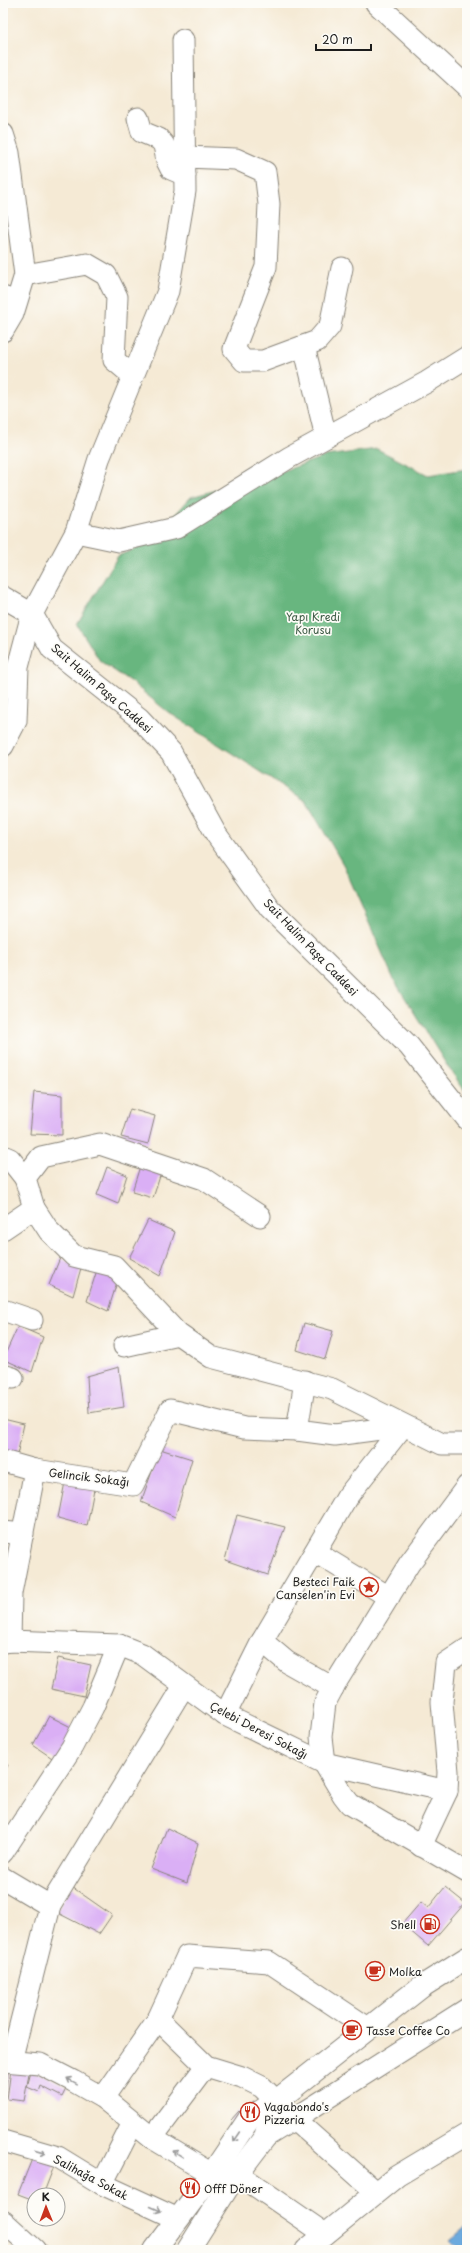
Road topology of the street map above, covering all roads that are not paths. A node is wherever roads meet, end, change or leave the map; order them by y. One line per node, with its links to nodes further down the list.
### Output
1 (376, 3): 3 (street)
2 (182, 40): 6 (street)
3 (467, 87)
4 (138, 118): 6 (street)
5 (3, 134): 8 (street)
6 (185, 166): 11 (street); 13 (street)
7 (342, 268): 11 (street)
8 (25, 275): 9 (street); 13 (street)
9 (11, 294): 10 (street)
10 (3, 331)
11 (304, 346): 14 (street)
12 (467, 357): 14 (street)
13 (133, 376): 15 (street)
14 (326, 437): 15 (street)
15 (76, 532): 17 (street)
16 (3, 598): 17 (street)
17 (32, 614): 18 (street); 19 (street, Sait Halim Paşa Caddesi)
18 (3, 746)
19 (467, 1119)
20 (3, 1156): 21 (street)
21 (25, 1178): 22 (street); 23 (street)
22 (34, 1208): 24 (street); 27 (street)
23 (260, 1216)
24 (3, 1229)
25 (3, 1310): 26 (street)
26 (32, 1320)
27 (178, 1334): 28 (street); 29 (street)
28 (124, 1346)
29 (305, 1381): 30 (street); 31 (street)
30 (403, 1426): 31 (street); 32 (street); 37 (street)
31 (297, 1430): 34 (street, Gelincik Sokağı)
32 (467, 1444)
33 (3, 1461): 34 (street)
34 (35, 1470): 36 (street)
35 (467, 1486): 38 (street)
36 (13, 1533): 39 (street)
37 (315, 1552): 38 (street); 40 (street)
38 (389, 1597): 44 (street)
39 (7, 1641): 41 (street, Çelebi Deresi Sokağı)
40 (262, 1641): 44 (street); 45 (street)
41 (119, 1645): 43 (street, Çelebi Deresi Sokağı); 49 (street)
42 (467, 1649): 47 (street)
43 (184, 1686): 45 (street, Çelebi Deresi Sokağı); 52 (street)
44 (333, 1688): 46 (street)
45 (225, 1715): 46 (street, Çelebi Deresi Sokağı)
46 (324, 1763): 47 (street, Çelebi Deresi Sokağı); 48 (street)
47 (447, 1791): 48 (street)
48 (421, 1846): 50 (street)
49 (3, 1852)
50 (467, 1872)
51 (3, 1878): 52 (street)
52 (50, 1906): 57 (street)
53 (467, 1958): 56 (main road)
54 (467, 2009): 61 (street)
55 (158, 2019): 56 (street); 58 (street); 59 (street)
56 (368, 2028): 60 (main road)
57 (7, 2061): 59 (street, one-way to 57)
58 (206, 2066): 60 (street); 65 (street)
59 (103, 2098): 62 (street)
60 (275, 2102): 61 (street); 64 (main road); 67 (main road, one-way to 67)
61 (294, 2119): 64 (street); 70 (street)
62 (133, 2123): 65 (street); 69 (street)
63 (467, 2134): 70 (street)
64 (265, 2137): 68 (main road)
65 (152, 2138): 67 (street, one-way to 65)
66 (3, 2141): 69 (street, Salihağa Sokak, one-way to 69)
67 (212, 2174): 71 (main road); 72 (main road)
68 (238, 2174): 71 (main road); 75 (street)
69 (102, 2184): 72 (street, Salihağa Sokak, one-way to 72)
70 (376, 2192): 75 (street)
71 (224, 2194): 74 (main road)
72 (178, 2219): 74 (main road); 77 (main road)
73 (3, 2221): 76 (street)
74 (200, 2230): 78 (main road)
75 (325, 2234): 79 (street)
76 (35, 2250)
77 (155, 2250)
78 (188, 2250)
79 (306, 2250)

